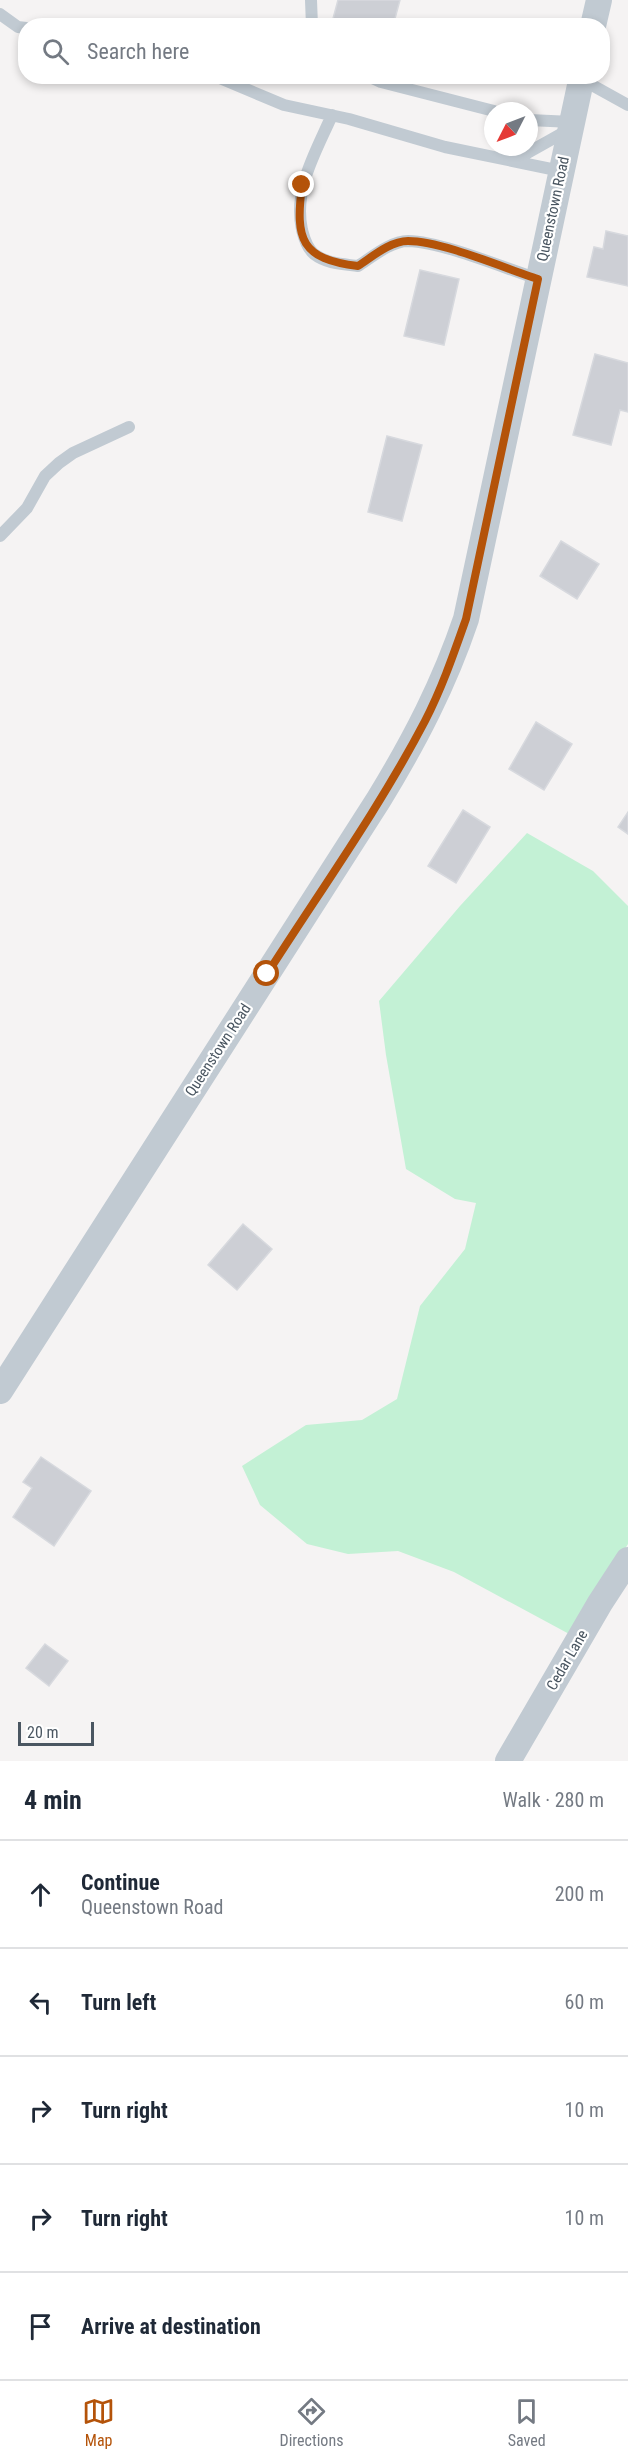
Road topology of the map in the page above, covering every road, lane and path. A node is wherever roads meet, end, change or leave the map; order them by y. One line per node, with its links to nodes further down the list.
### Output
1 (311, 0): 4 (lane)
2 (599, 0): 5 (street)
3 (0, 14): 6 (lane)
4 (312, 18)
5 (595, 18)
6 (18, 27)
7 (234, 84): 13 (lane)
8 (389, 84): 12 (lane)
9 (581, 84): 15 (street, Queenstown Road)
10 (592, 84): 11 (lane)
11 (628, 105)
12 (484, 108)
13 (332, 115): 16 (lane); 18 (lane)
14 (538, 121): 15 (lane)
15 (571, 125): 16 (lane); 17 (street, Queenstown Road)
16 (513, 161): 17 (lane)
17 (561, 171): 18 (street, Queenstown Road)
18 (538, 279): 21 (street, Queenstown Road)
19 (129, 428): 20 (lane)
20 (0, 536)
21 (0, 1392)
22 (628, 1560): 23 (street, Cedar Lane)
23 (508, 1761)

